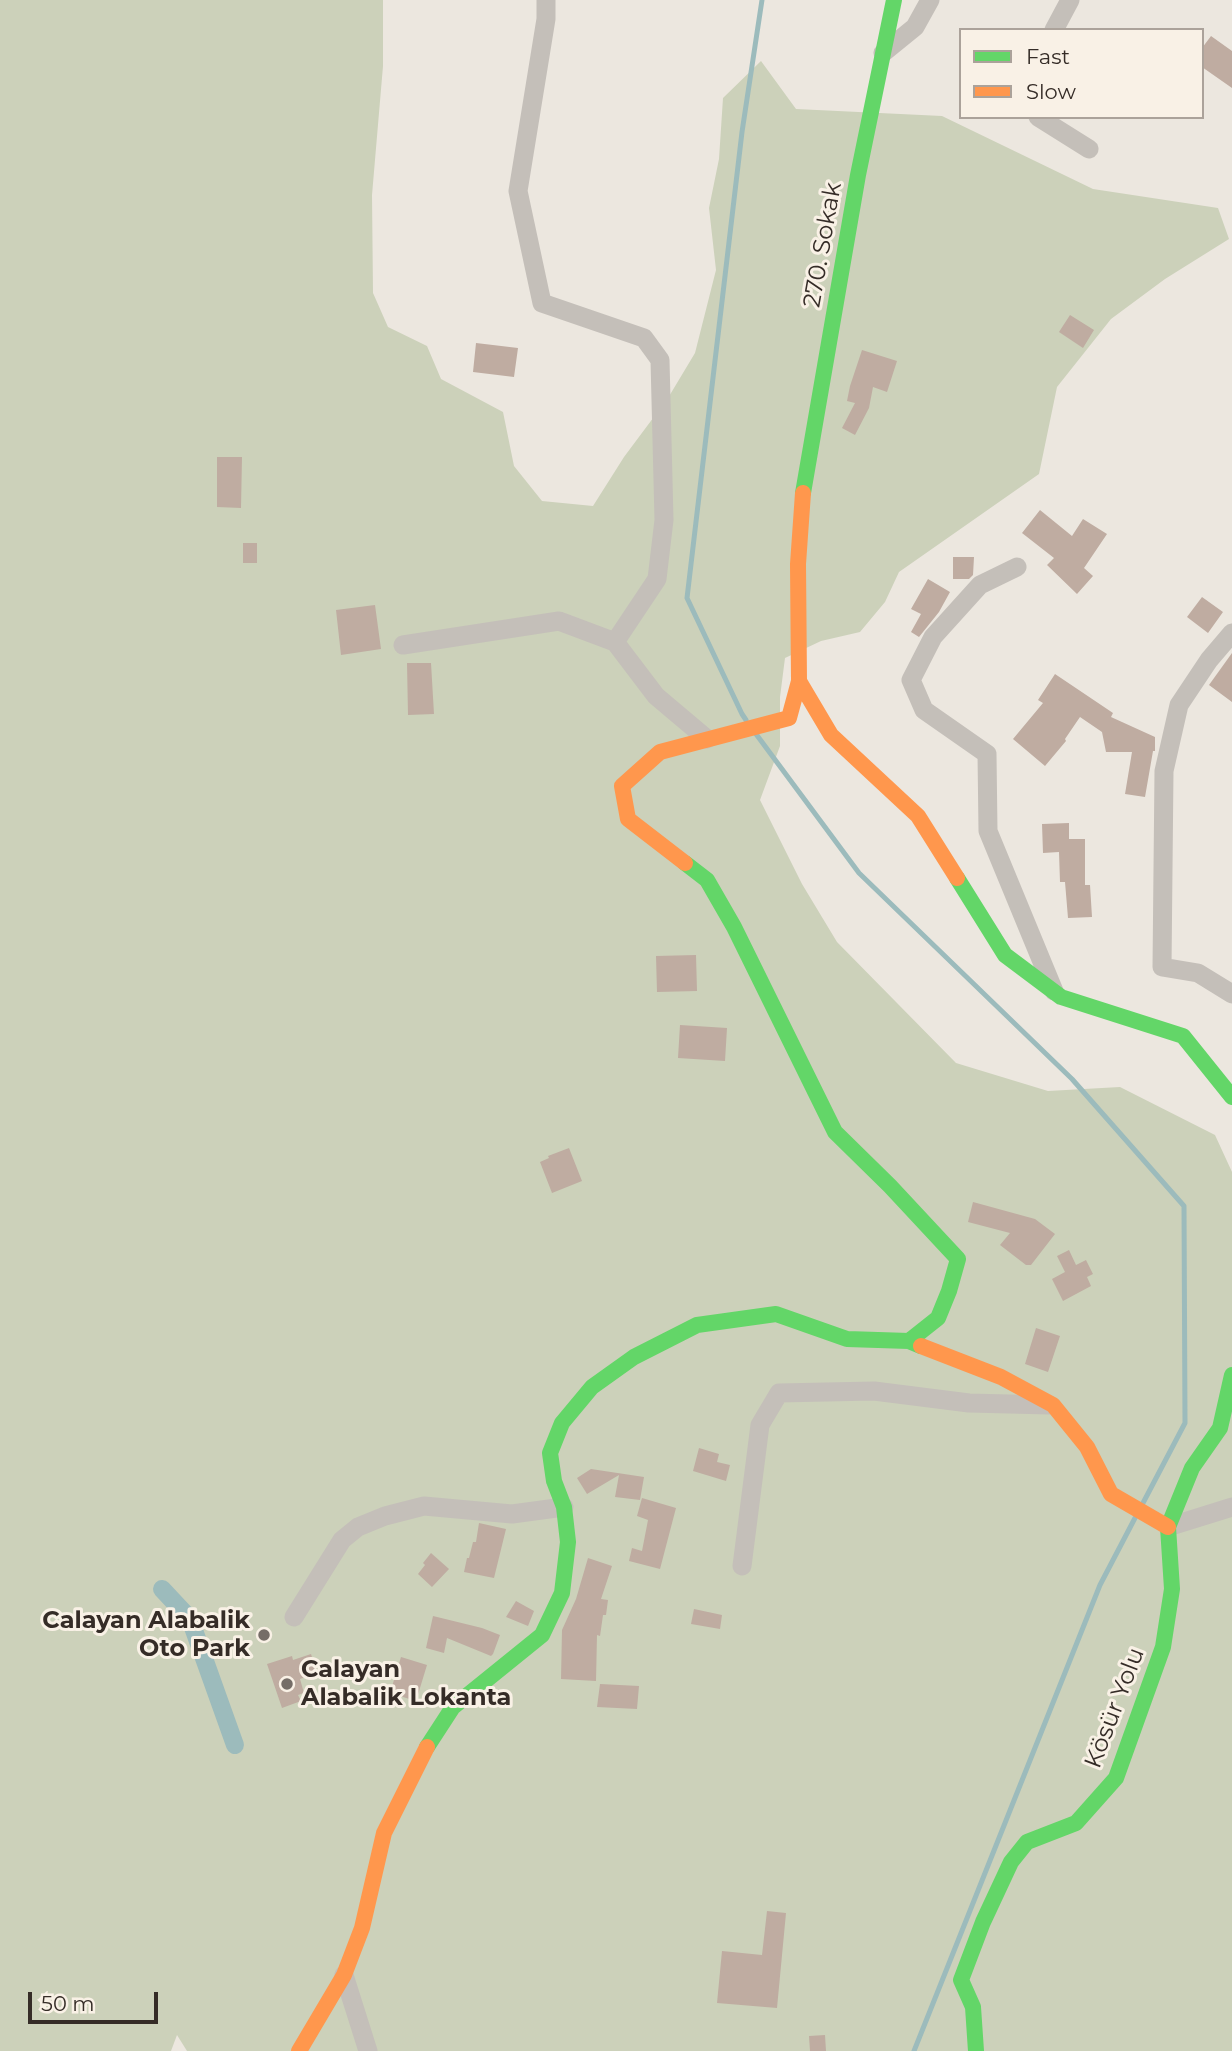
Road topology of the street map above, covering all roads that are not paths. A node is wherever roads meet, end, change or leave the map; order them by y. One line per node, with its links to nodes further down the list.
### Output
1 (546, 0): 11 (street)
2 (894, 0): 6 (street, 270. Sokak)
3 (930, 0): 6 (street)
4 (1070, 0): 5 (street)
5 (1055, 28)
6 (883, 53): 13 (street, 270. Sokak)
7 (1041, 119): 8 (street)
8 (1089, 149)
9 (1017, 567): 15 (street)
10 (1232, 633): 16 (street)
11 (615, 642): 12 (street); 14 (street)
12 (403, 645)
13 (799, 681): 14 (street, 270. Sokak); 15 (street)
14 (707, 739): 18 (street)
15 (1054, 992): 17 (street)
16 (1232, 994)
17 (1232, 1097)
18 (909, 1340): 20 (street); 21 (street)
19 (1232, 1375): 23 (street)
20 (1053, 1405): 23 (street); 24 (street)
21 (564, 1507): 25 (street); 26 (street)
22 (1232, 1507): 23 (street)
23 (1168, 1527): 29 (street, Kösür Yolu)
24 (742, 1566)
25 (294, 1617)
26 (344, 1975): 27 (street); 28 (street)
27 (299, 2051)
28 (368, 2051)
29 (976, 2051)

